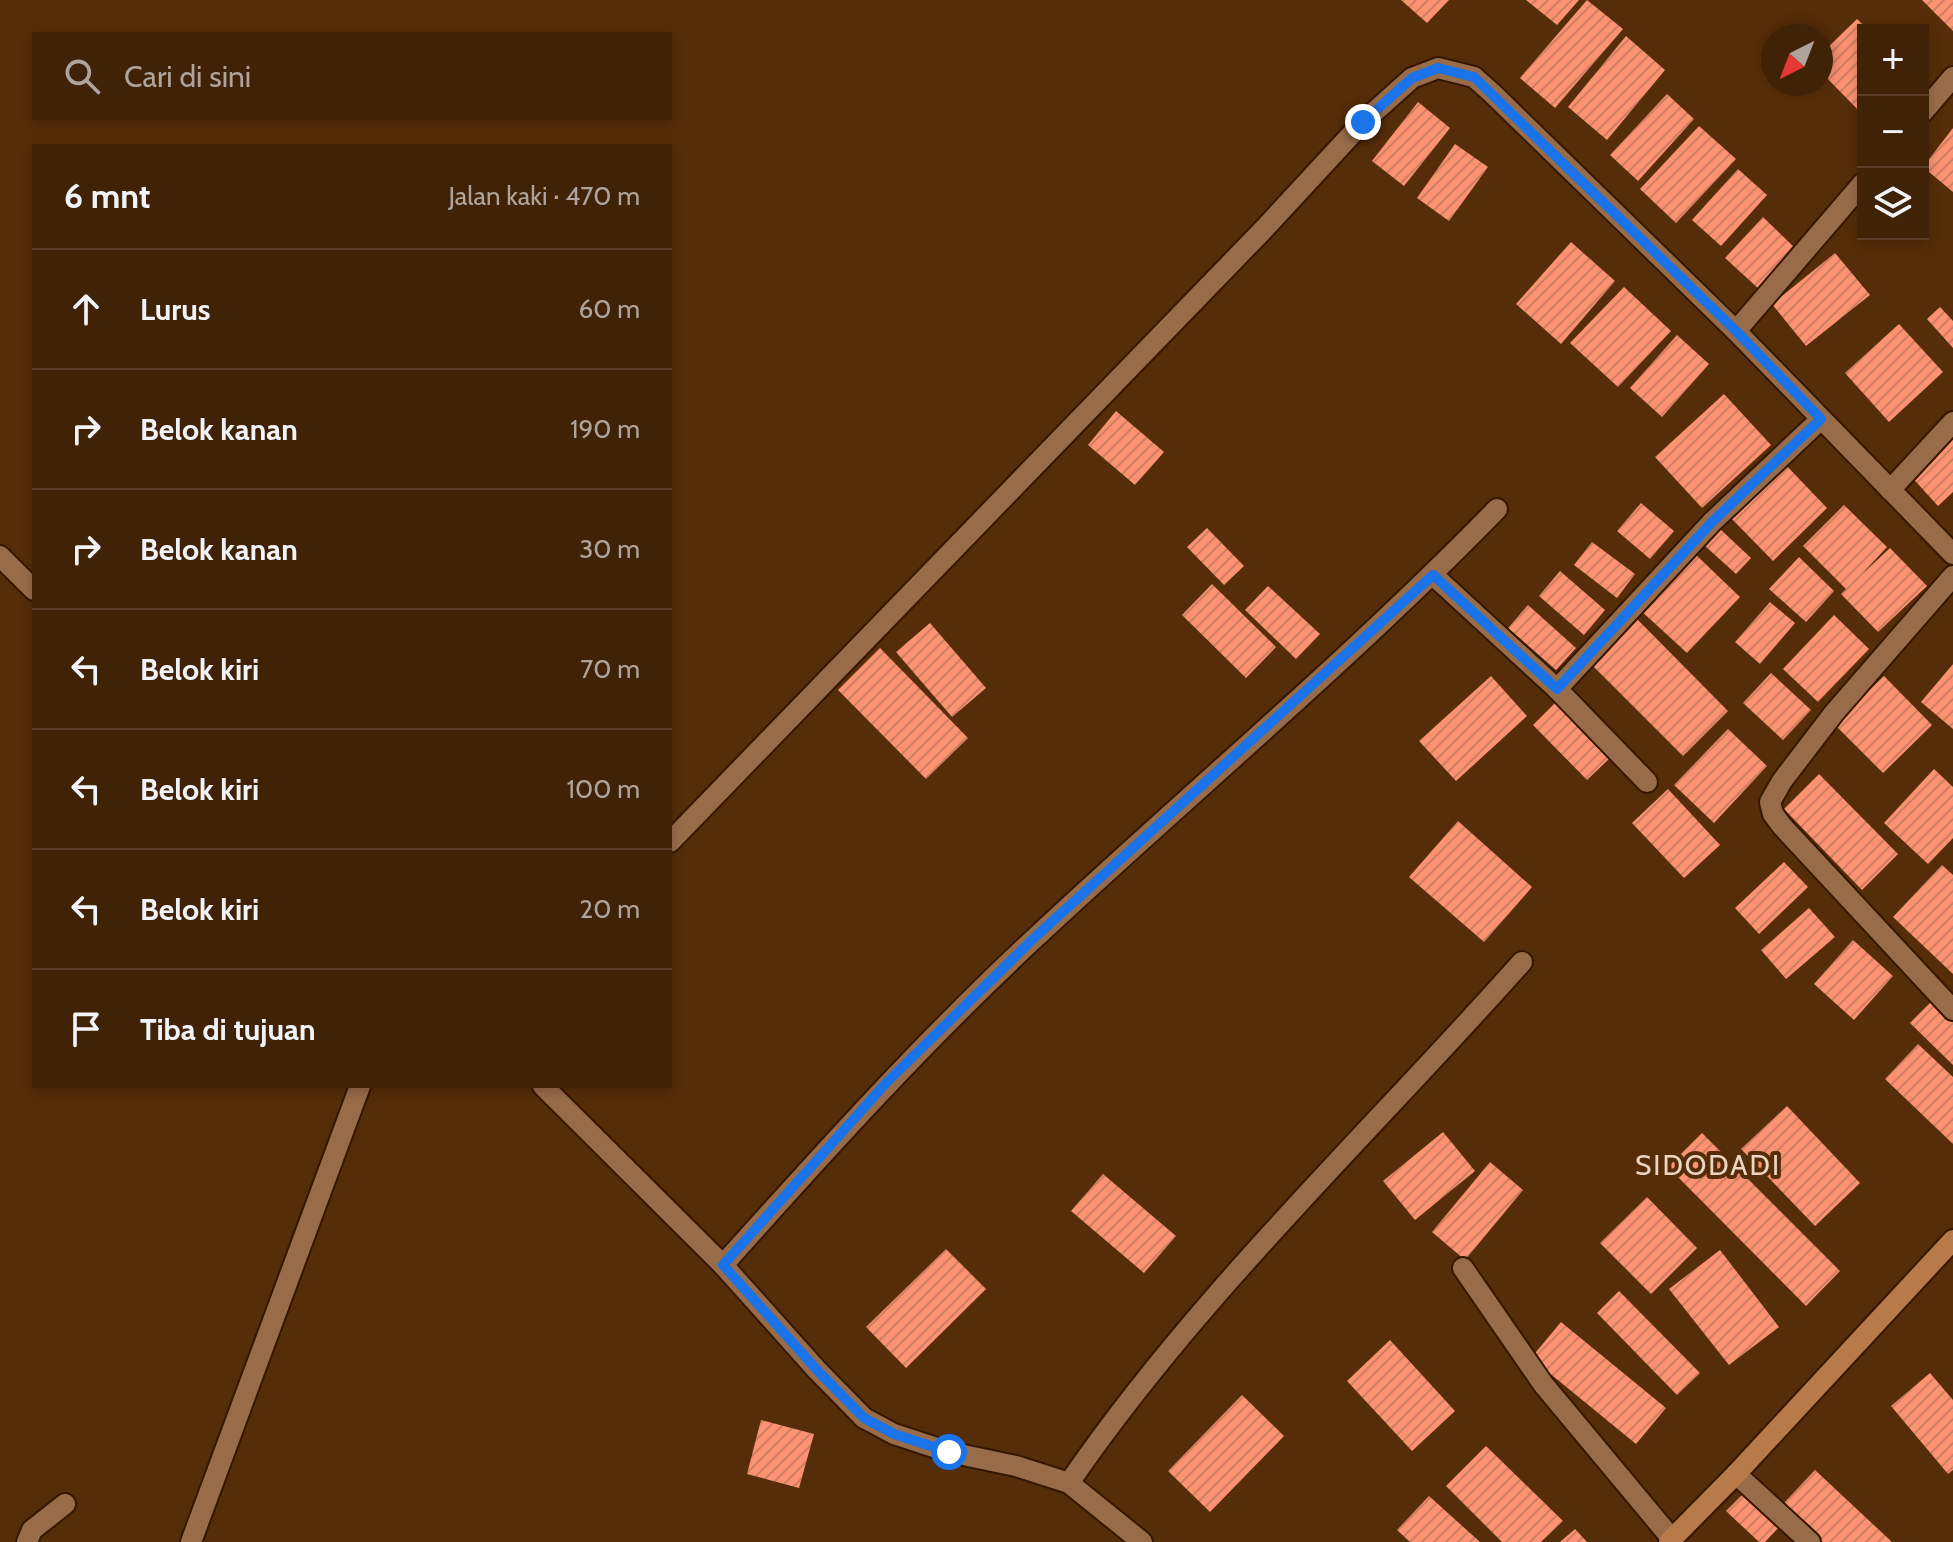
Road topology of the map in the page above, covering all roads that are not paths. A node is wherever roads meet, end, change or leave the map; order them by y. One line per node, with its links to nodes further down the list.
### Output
1 (1953, 77): 2 (street)
2 (1929, 105)
3 (1857, 190): 4 (street)
4 (1736, 331): 5 (street); 16 (street)
5 (1821, 419): 7 (street); 14 (street)
6 (1953, 422): 7 (street)
7 (1890, 490): 9 (street)
8 (1497, 509): 11 (street)
9 (1953, 554)
10 (0, 556): 13 (street)
11 (1433, 575): 14 (street); 22 (street)
12 (1953, 576): 18 (street)
13 (32, 588)
14 (1557, 689): 15 (street)
15 (1647, 782)
16 (672, 840)
17 (1522, 962): 25 (street)
18 (1953, 1010)
19 (359, 1088): 29 (street)
20 (545, 1088): 22 (street)
21 (1953, 1240): 24 (main road)
22 (723, 1265): 25 (street)
23 (1463, 1268): 27 (street)
24 (1736, 1474): 27 (main road); 31 (street)
25 (1069, 1483): 30 (street)
26 (65, 1504): 28 (street)
27 (1671, 1541)
28 (27, 1542)
29 (191, 1542)
30 (1142, 1542)
31 (1810, 1542)

